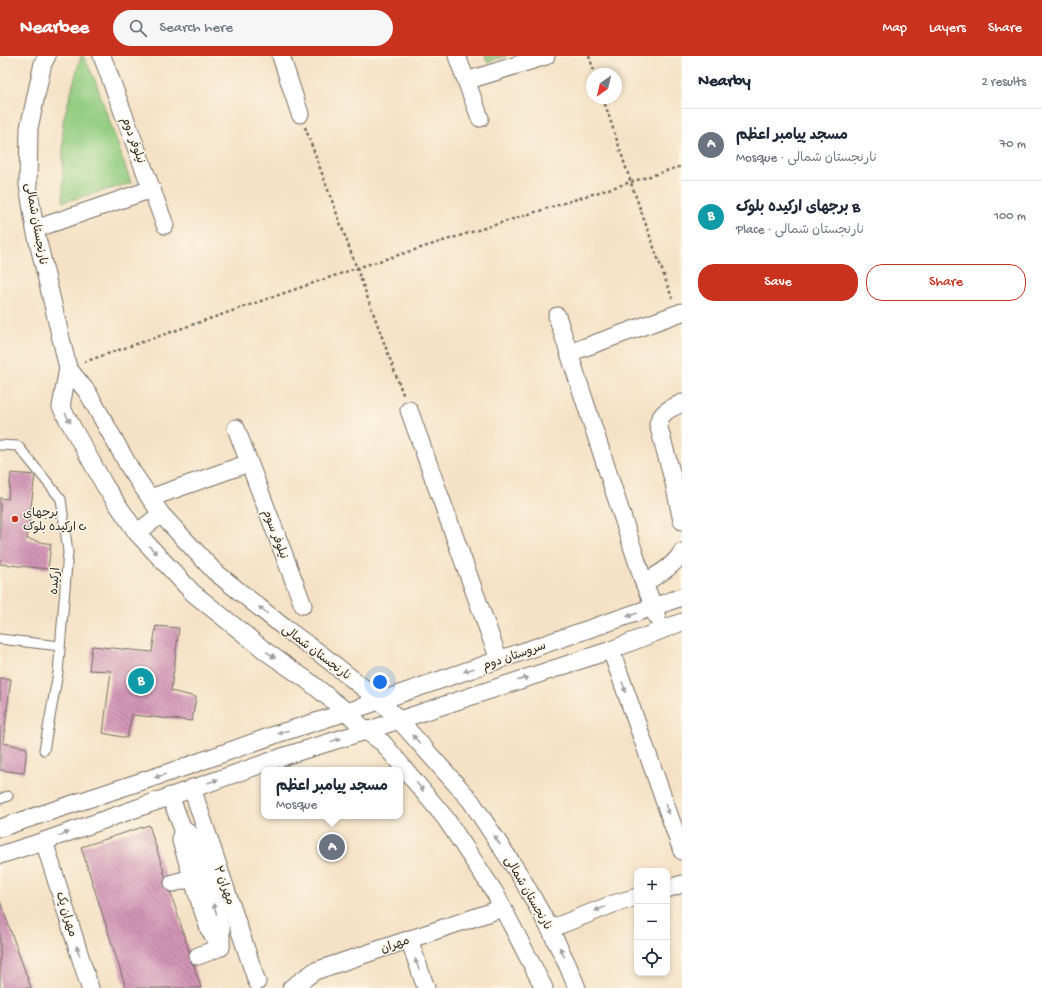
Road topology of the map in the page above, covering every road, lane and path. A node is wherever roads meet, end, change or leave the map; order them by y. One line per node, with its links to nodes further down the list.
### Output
1 (47, 56): 16 (street, نارنجستان شمالی)
2 (102, 56): 14 (street, نیلوفر دوم)
3 (280, 56): 10 (street)
4 (457, 56): 8 (street)
5 (546, 56): 8 (street)
6 (589, 56): 7 (path)
7 (593, 68)
8 (466, 81): 11 (street)
9 (605, 104): 13 (path)
10 (300, 114): 17 (path)
11 (480, 118)
12 (682, 166): 13 (path)
13 (631, 183): 17 (path); 18 (path)
14 (152, 189): 15 (street, نیلوفر دوم); 16 (street)
15 (165, 225)
16 (35, 229): 21 (street, نارنجستان شمالی)
17 (357, 268): 21 (path); 23 (path)
18 (680, 313): 20 (street)
19 (557, 316): 20 (street)
20 (569, 353): 32 (street)
21 (68, 368): 27 (street, نارنجستان شمالی); 30 (street, نارنجستان شمالی, one-way to 30)
22 (682, 403): 29 (street)
23 (409, 410): 41 (street)
24 (236, 428): 26 (street, نیلوفر سوم)
25 (0, 445): 39 (lane, ارکیده)
26 (249, 463): 27 (street); 34 (street, نیلوفر سوم)
27 (150, 498): 28 (street, نارنجستان شمالی)
28 (161, 514): 30 (street); 42 (street, نارنجستان شمالی, one-way to 28)
29 (682, 521)
30 (137, 533): 43 (street, نارنجستان شمالی, one-way to 43)
31 (682, 552): 32 (street)
32 (644, 584): 35 (street)
33 (682, 597): 35 (street, سروستان دوم)
34 (303, 605)
35 (654, 607): 37 (street); 41 (street, سروستان دوم, one-way to 41)
36 (682, 622): 37 (street, سروستان دوم)
37 (661, 630): 40 (street, سروستان دوم)
38 (0, 639): 39 (lane)
39 (60, 646): 46 (lane, ارکیده)
40 (611, 650): 44 (street, سروستان دوم, one-way to 40); 55 (street, one-way to 55)
41 (499, 660): 42 (street, سروستان دوم, one-way to 42)
42 (380, 701): 43 (street, سروستان دوم); 44 (street, نارنجستان شمالی)
43 (347, 712): 45 (street, نارنجستان شمالی); 50 (street, سروستان دوم, one-way to 50)
44 (399, 720): 45 (street, سروستان دوم); 63 (street, نارنجستان شمالی, one-way to 44)
45 (366, 731): 47 (street, نارنجستان شمالی, one-way to 47); 49 (street, سروستان دوم, one-way to 45)
46 (44, 750)
47 (403, 767)
48 (403, 767): 62 (street, نارنجستان شمالی, one-way to 62)
49 (192, 788): 51 (street, سروستان دوم); 66 (street, مهران ۲)
50 (104, 794): 52 (street); 53 (street, سروستان دوم)
51 (170, 796): 52 (street, سروستان دوم); 59 (street)
52 (111, 817): 54 (street, سروستان دوم, one-way to 52)
53 (0, 828)
54 (44, 841): 56 (street, سروستان دوم); 67 (street, مهران یک, one-way to 54)
55 (682, 851)
56 (0, 854)
57 (173, 883): 59 (street)
58 (682, 884): 60 (street)
59 (195, 888): 65 (street)
60 (670, 888)
61 (634, 898): 63 (street, one-way to 63)
62 (503, 908): 64 (street, مهران); 70 (street, نارنجستان شمالی)
63 (550, 928): 71 (street, نارنجستان شمالی, one-way to 63)
64 (409, 939): 68 (street, مهران); 69 (street, one-way to 64)
65 (198, 956)
66 (257, 982)
67 (90, 988)
68 (292, 988)
69 (426, 988)
70 (544, 988)
71 (577, 988)

